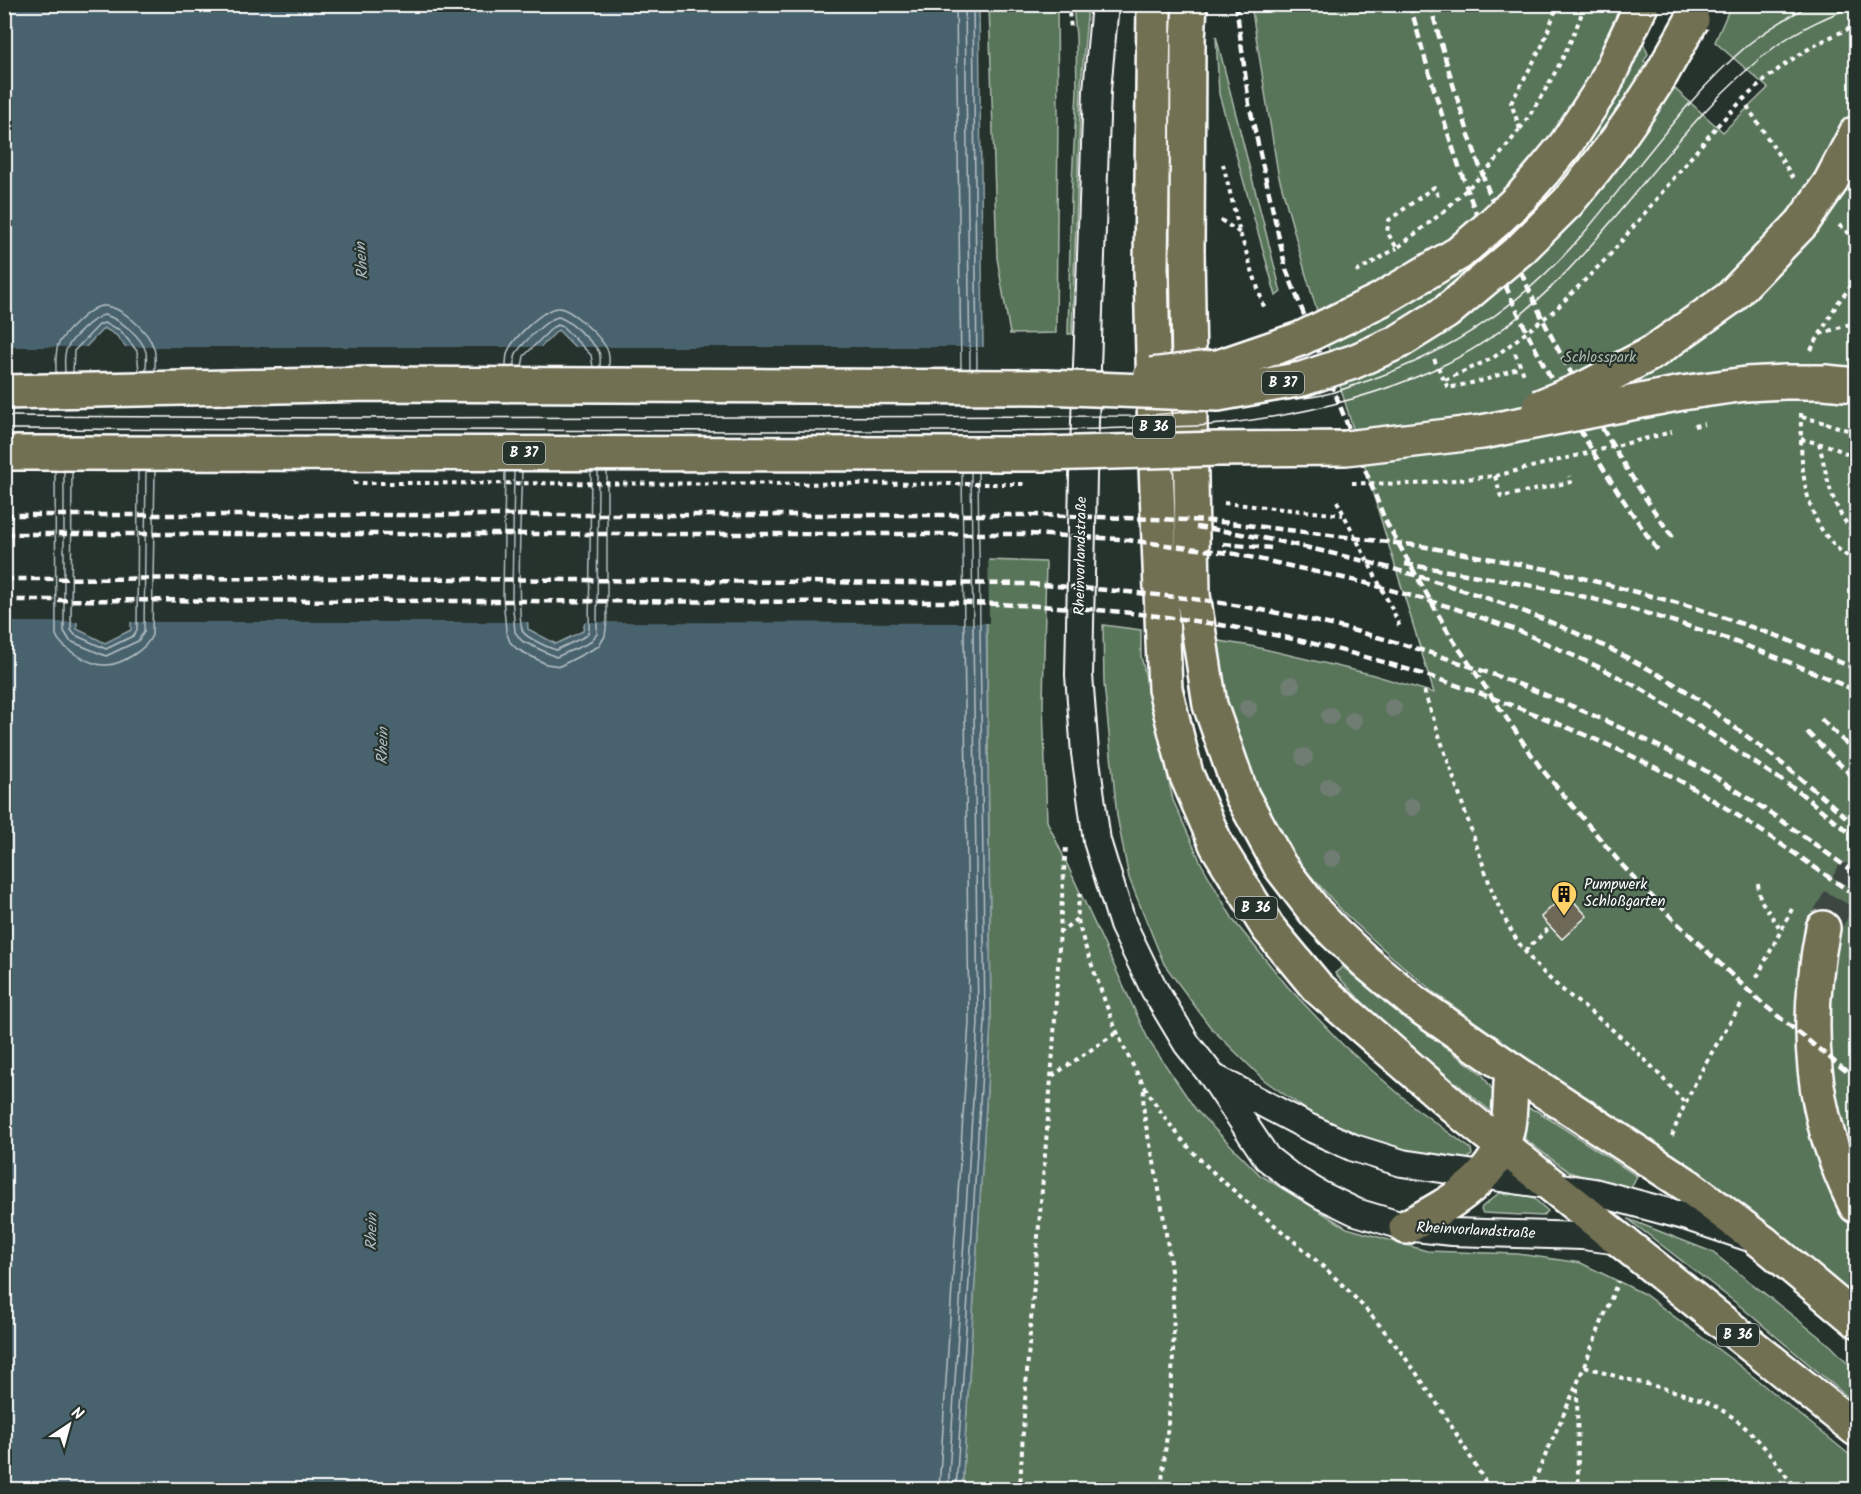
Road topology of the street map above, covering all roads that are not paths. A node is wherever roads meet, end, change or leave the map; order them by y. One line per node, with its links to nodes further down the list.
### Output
1 (1105, 4): 14 (street, Rheinvorlandstraße)
2 (1154, 4): 15 (main road, B 36, bridge)
3 (1190, 4): 13 (main road, B 36, bridge)
4 (1642, 4): 8 (main road, bridge)
5 (1696, 12): 8 (main road, B 37, bridge)
6 (1857, 133): 10 (main road, B 37, bridge)
7 (1857, 385): 10 (main road, bridge)
8 (1044, 387): 9 (main road, B 37)
9 (4, 392)
10 (1482, 432): 11 (main road, B 37, bridge)
11 (4, 453)
12 (1823, 928): 18 (main road)
13 (1512, 1071): 15 (main road); 21 (main road, B 36)
14 (1213, 1077): 16 (street, Rheinvorlandstraße); 19 (street, Rheinvorlandstraße)
15 (1502, 1146): 16 (main road); 17 (main road, B 36)
16 (1483, 1176): 17 (street, Rheinvorlandstraße); 19 (main road)
17 (1549, 1185): 20 (main road, B 36); 21 (street, Rheinvorlandstraße)
18 (1857, 1206)
19 (1406, 1227): 20 (street, Rheinvorlandstraße)
20 (1620, 1241): 23 (main road, B 36)
21 (1764, 1243): 22 (main road, B 36)
22 (1857, 1320)
23 (1857, 1430)

